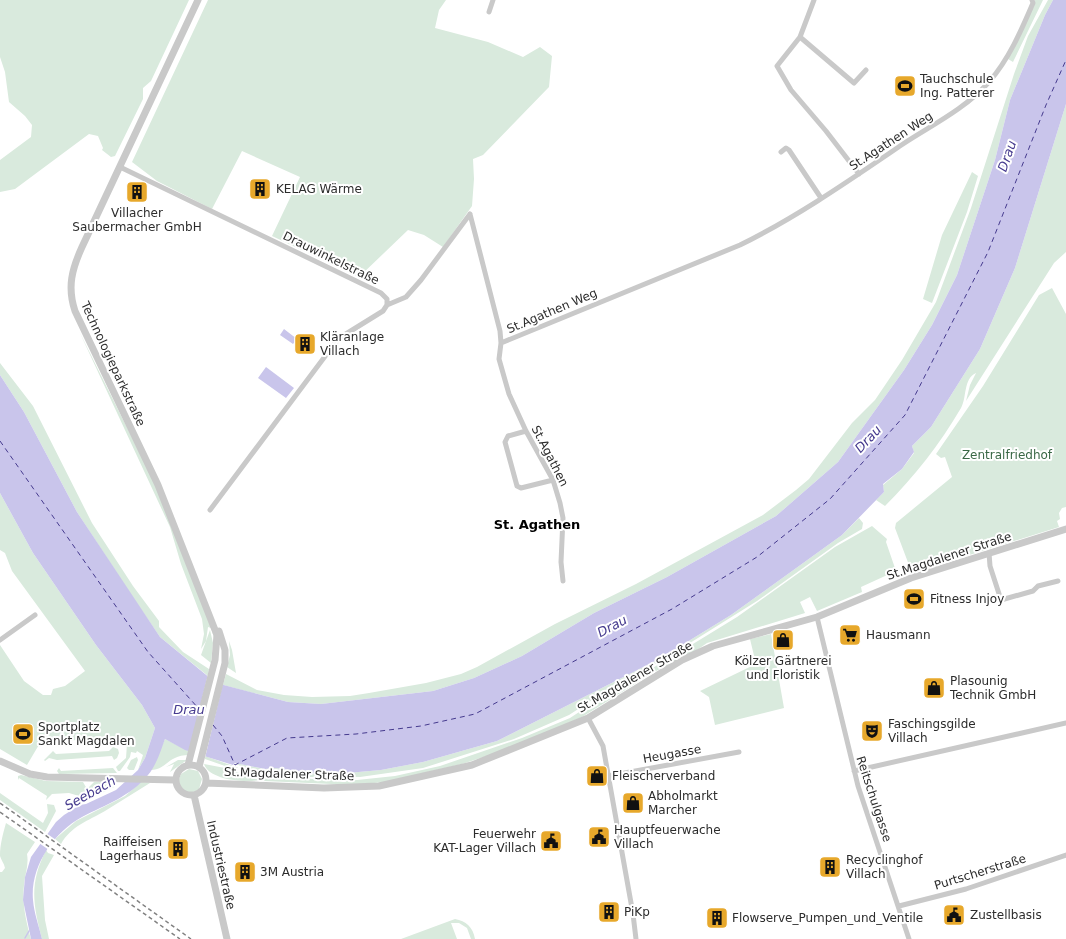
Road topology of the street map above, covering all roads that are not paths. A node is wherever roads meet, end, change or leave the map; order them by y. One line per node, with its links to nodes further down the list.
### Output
1 (198, 0): 9 (street, Technologieparkstraße)
2 (493, 0): 5 (street)
3 (814, 0): 6 (street)
4 (1032, 0): 10 (street, St.Agathen Weg)
5 (489, 12)
6 (800, 37): 7 (street); 10 (street)
7 (866, 70)
8 (781, 152): 11 (street)
9 (120, 167): 12 (street, Drauwinkelstraße); 21 (street, Technologieparkstraße)
10 (859, 174): 11 (street, St.Agathen Weg)
11 (821, 198): 13 (street, St.Agathen Weg)
12 (387, 305): 13 (street, St.Agathen Weg); 16 (street)
13 (502, 343): 14 (street, St.Agathen)
14 (526, 431): 15 (street, St.Agathen); 15 (street)
15 (553, 480): 19 (street, St.Agathen)
16 (210, 510)
17 (1066, 529): 18 (street, St.Magdalener Straße)
18 (989, 553): 20 (street); 23 (street, St.Magdalener Straße)
19 (563, 581)
20 (1058, 581)
21 (207, 608): 29 (street, Technologieparkstraße); 30 (street, Technologieparkstraße)
22 (35, 615): 24 (street)
23 (817, 617): 25 (street, St.Magdalener Straße); 31 (street, Reitschulgasse)
24 (0, 640)
25 (588, 718): 32 (street); 34 (street, St.Magdalener Straße)
26 (1066, 723): 31 (street)
27 (739, 752): 32 (street, Heugasse)
28 (0, 761): 33 (street)
29 (189, 763): 30 (street); 33 (street)
30 (199, 765): 34 (street, St.Magdalener Straße)
31 (854, 771): 37 (street, Reitschulgasse)
32 (608, 776): 39 (street)
33 (175, 780): 35 (street)
34 (206, 783): 35 (street)
35 (194, 795): 38 (street, Industriestraße)
36 (1066, 855): 37 (street, Purtscherstraße)
37 (899, 906): 40 (street, Reitschulgasse)
38 (227, 939)
39 (636, 939)
40 (909, 939)

